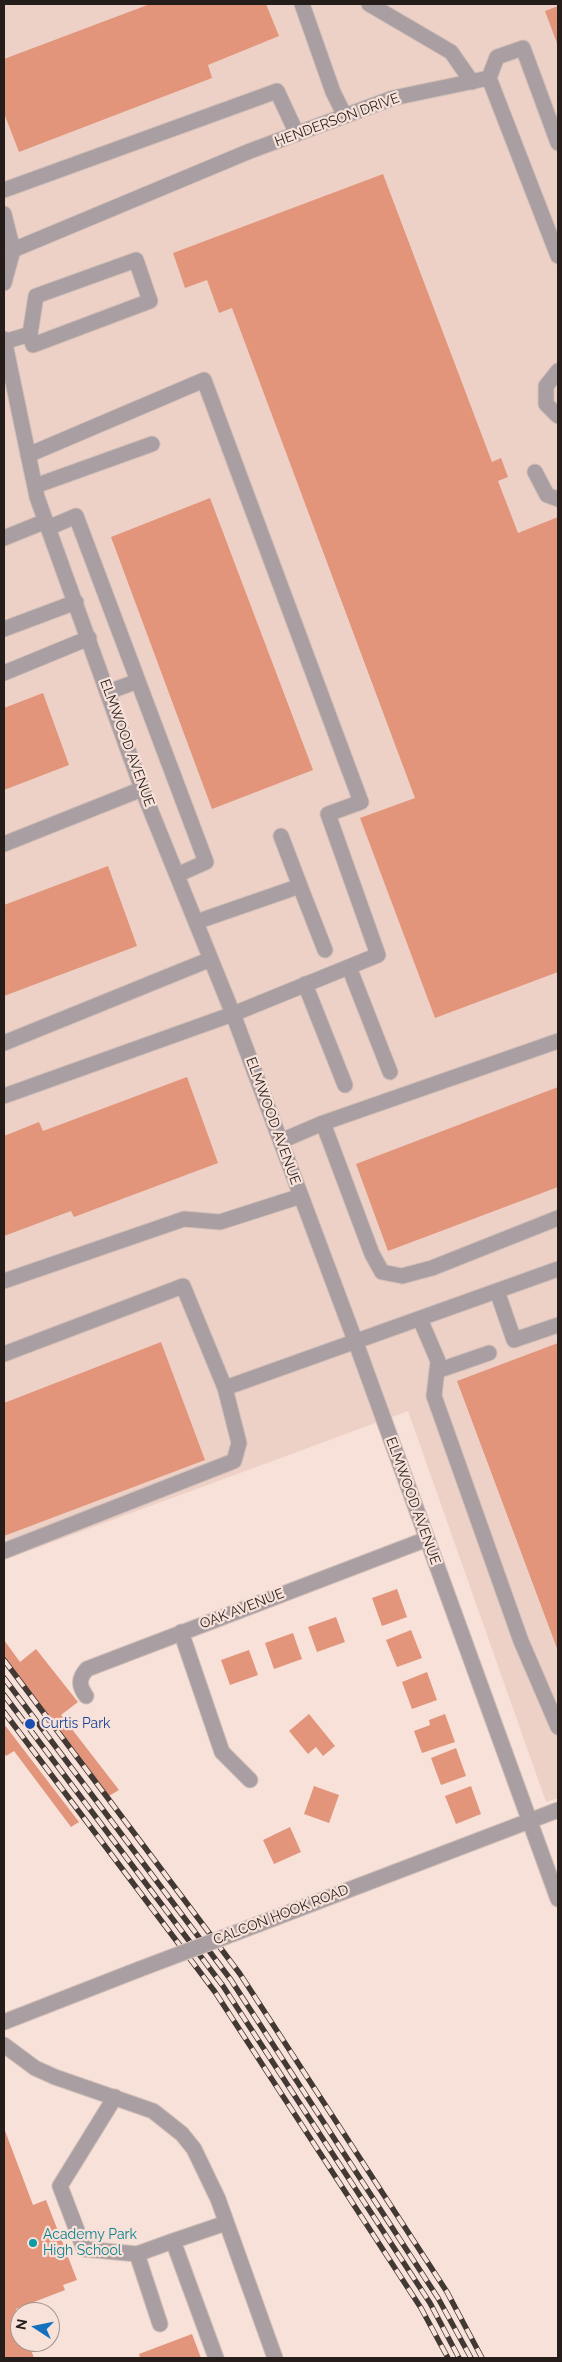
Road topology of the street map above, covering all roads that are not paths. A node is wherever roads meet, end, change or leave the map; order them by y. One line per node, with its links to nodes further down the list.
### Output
1 (302, 4): 5 (street)
2 (369, 4): 4 (street)
3 (489, 78): 4 (street, HENDERSON DRIVE); 7 (street); 11 (street)
4 (472, 82): 5 (street, HENDERSON DRIVE)
5 (345, 116): 6 (street, HENDERSON DRIVE)
6 (297, 134): 8 (street); 10 (street, HENDERSON DRIVE)
7 (558, 143)
8 (4, 190)
9 (4, 214): 10 (street)
10 (13, 250): 12 (street)
11 (558, 256)
12 (4, 283)
13 (30, 334): 13 (street); 14 (street)
14 (4, 340): 18 (street, ELMWOOD AVENUE)
15 (558, 371): 16 (street)
16 (558, 416)
17 (152, 444): 20 (street)
18 (28, 455): 20 (street, ELMWOOD AVENUE); 38 (street)
19 (534, 472): 21 (street)
20 (35, 486): 22 (street, ELMWOOD AVENUE)
21 (558, 500)
22 (47, 524): 23 (street); 24 (street, ELMWOOD AVENUE); 28 (street)
23 (4, 538)
24 (76, 602): 25 (street); 26 (street, ELMWOOD AVENUE)
25 (4, 629)
26 (89, 638): 27 (street); 29 (street, ELMWOOD AVENUE)
27 (4, 673)
28 (138, 681): 29 (street); 33 (street)
29 (108, 692): 30 (street, ELMWOOD AVENUE)
30 (142, 789): 32 (street); 33 (street, ELMWOOD AVENUE)
31 (281, 836): 34 (street)
32 (4, 844)
33 (177, 875): 35 (street, ELMWOOD AVENUE)
34 (300, 886): 35 (street); 36 (street)
35 (196, 922): 37 (street, ELMWOOD AVENUE)
36 (325, 950)
37 (211, 959): 40 (street, ELMWOOD AVENUE); 42 (street)
38 (349, 967): 39 (street); 43 (street)
39 (305, 984): 40 (street); 44 (street)
40 (233, 1014): 45 (street); 47 (street, ELMWOOD AVENUE)
41 (558, 1041): 46 (street)
42 (4, 1043)
43 (390, 1072)
44 (345, 1085)
45 (4, 1096)
46 (323, 1123): 47 (street); 49 (street)
47 (281, 1141): 48 (street, ELMWOOD AVENUE)
48 (301, 1196): 51 (street); 55 (street, ELMWOOD AVENUE)
49 (558, 1218)
50 (558, 1269): 52 (street)
51 (4, 1281)
52 (497, 1291): 53 (street); 54 (street)
53 (420, 1319): 55 (street); 58 (street)
54 (558, 1325)
55 (356, 1343): 59 (street); 60 (street, ELMWOOD AVENUE)
56 (489, 1353): 58 (street)
57 (4, 1354): 59 (street)
58 (437, 1371): 64 (street)
59 (225, 1388): 61 (street)
60 (427, 1539): 62 (street, OAK AVENUE); 67 (street, ELMWOOD AVENUE)
61 (4, 1551)
62 (181, 1632): 63 (street, OAK AVENUE); 65 (street)
63 (86, 1696)
64 (558, 1727)
65 (250, 1780)
66 (558, 1810): 67 (street, CALCON HOOK ROAD)
67 (529, 1821): 68 (street, ELMWOOD AVENUE); 69 (street, CALCON HOOK ROAD, bridge)
68 (558, 1899)
69 (4, 2022)
70 (4, 2045): 71 (street)
71 (115, 2097): 72 (street); 74 (street)
72 (226, 2223): 73 (street); 77 (street)
73 (172, 2241): 74 (street); 76 (street)
74 (137, 2254): 75 (street)
75 (160, 2324)
76 (216, 2358)
77 (275, 2358)

